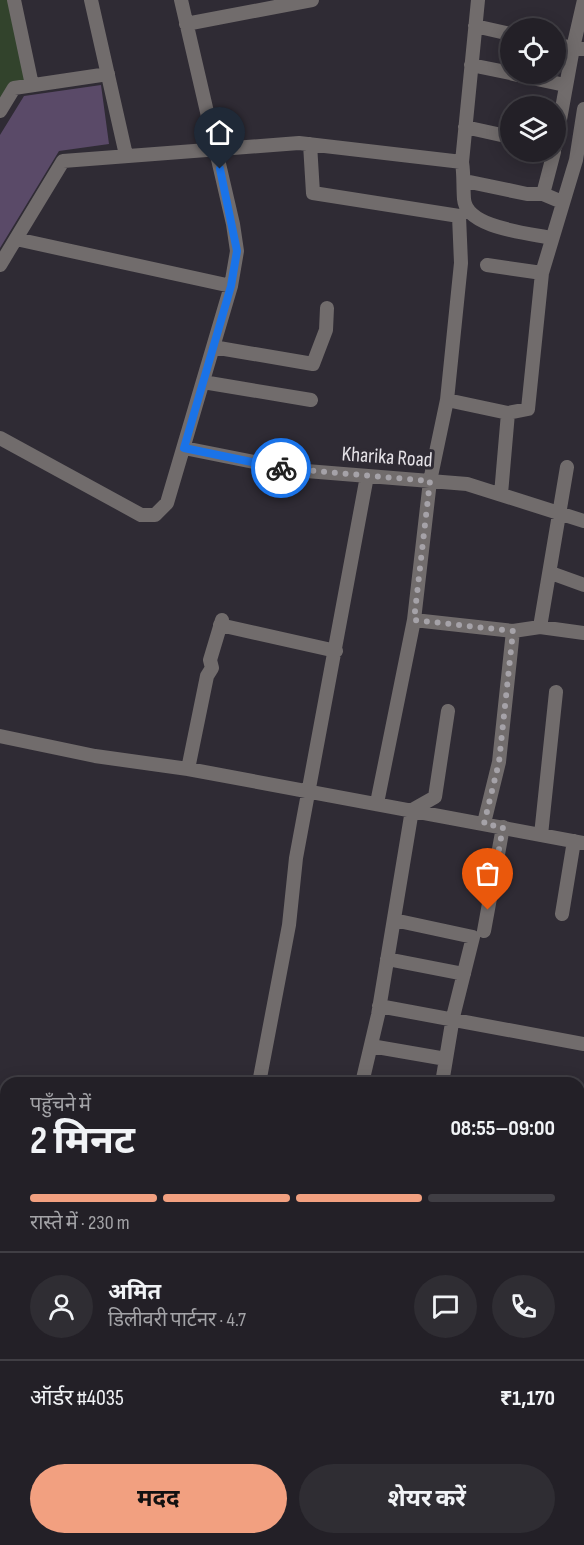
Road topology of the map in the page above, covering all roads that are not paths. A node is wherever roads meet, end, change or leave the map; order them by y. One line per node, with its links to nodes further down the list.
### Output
1 (14, 0): 15 (street)
2 (91, 0): 13 (street)
3 (181, 0): 7 (street)
4 (312, 0): 7 (street)
5 (478, 0): 8 (street)
6 (584, 0): 10 (street)
7 (186, 24): 23 (street)
8 (475, 26): 9 (street); 11 (street)
9 (500, 32)
10 (579, 48): 16 (street)
11 (471, 65): 12 (street); 20 (street)
12 (500, 71)
13 (108, 74): 15 (street); 24 (street)
14 (562, 84): 16 (street)
15 (32, 85): 19 (street)
16 (566, 85): 17 (street)
17 (564, 96)
18 (584, 109): 29 (street)
19 (0, 111)
20 (465, 127): 21 (street); 25 (street)
21 (500, 135)
22 (310, 144): 23 (street); 25 (street); 40 (street)
23 (216, 150): 24 (street); 35 (street)
24 (126, 155): 31 (street)
25 (462, 162): 27 (street)
26 (551, 162): 28 (street)
27 (465, 181): 28 (street); 30 (street)
28 (543, 194): 29 (street)
29 (562, 202): 30 (street)
30 (552, 238): 34 (street)
31 (16, 239): 32 (street); 35 (street)
32 (0, 265)
33 (487, 265): 34 (street)
34 (542, 273): 41 (street)
35 (231, 286): 37 (street)
36 (327, 308): 37 (street)
37 (213, 346): 38 (street)
38 (203, 382): 39 (street); 43 (street)
39 (311, 400)
40 (447, 400): 41 (street); 46 (street)
41 (508, 413): 47 (street)
42 (0, 438): 43 (street)
43 (184, 448): 45 (street, Kharika Road)
44 (567, 467): 48 (street)
45 (367, 476): 46 (street, Kharika Road); 56 (street)
46 (430, 481): 47 (street, Kharika Road); 52 (street)
47 (501, 494): 48 (street, Kharika Road)
48 (560, 513): 49 (street, Kharika Road); 50 (street)
49 (584, 521)
50 (551, 573): 51 (street); 53 (street)
51 (584, 585)
52 (414, 620): 54 (street); 62 (street)
53 (540, 627): 54 (street); 55 (street)
54 (513, 631): 64 (street)
55 (584, 633)
56 (336, 651): 60 (street); 61 (street)
57 (556, 692): 66 (street)
58 (448, 711): 63 (street)
59 (0, 736): 60 (street)
60 (188, 769): 61 (street)
61 (310, 791): 62 (street); 78 (street)
62 (377, 803): 63 (street)
63 (412, 810): 64 (street); 69 (street)
64 (484, 824): 65 (street)
65 (503, 827): 66 (street); 70 (street)
66 (541, 835): 67 (street)
67 (579, 842): 68 (street)
68 (562, 914)
69 (394, 920): 71 (street); 72 (street)
70 (484, 931)
71 (387, 959): 72 (street); 73 (street)
72 (464, 974): 74 (street)
73 (379, 1005): 74 (street); 76 (street)
74 (453, 1017): 75 (street); 77 (street)
75 (584, 1044)
76 (371, 1046): 77 (street); 79 (street)
77 (446, 1059): 80 (street)
78 (260, 1077)
79 (363, 1077)
80 (443, 1077)

